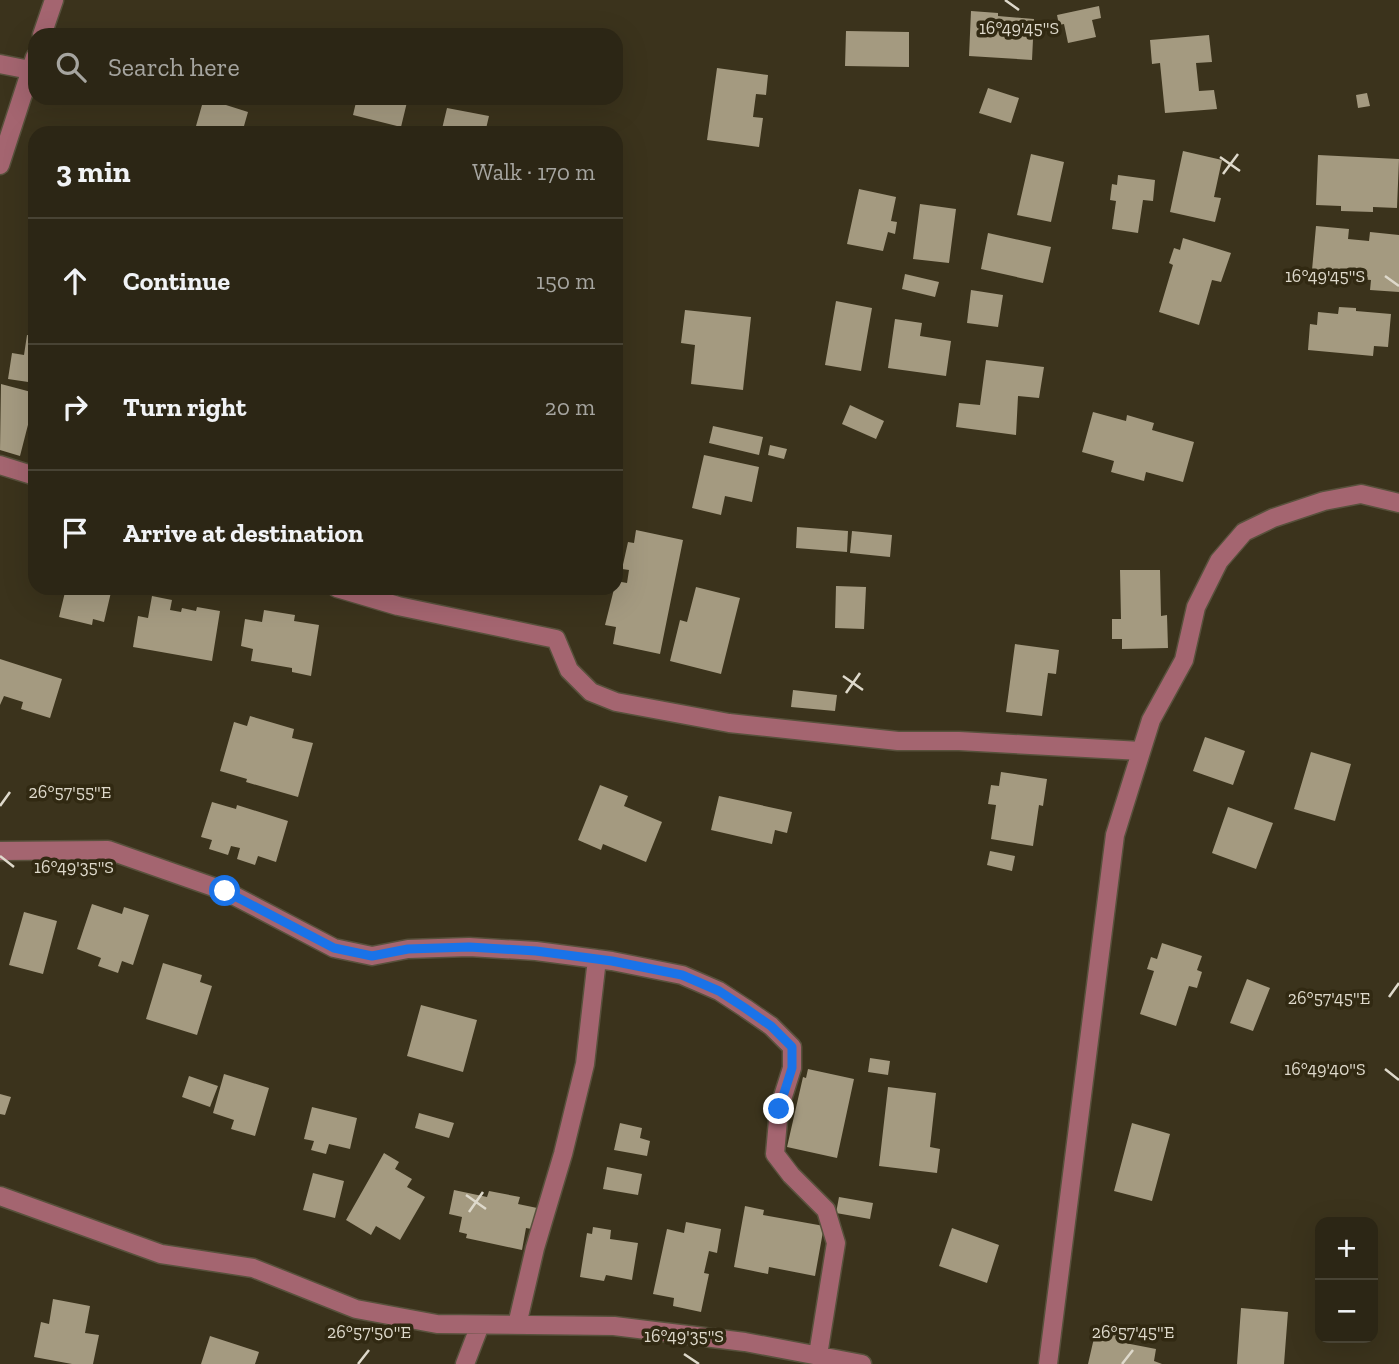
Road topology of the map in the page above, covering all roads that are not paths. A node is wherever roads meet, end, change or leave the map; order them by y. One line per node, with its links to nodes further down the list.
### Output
1 (54, 0): 2 (street)
2 (44, 28)
3 (28, 63): 4 (street)
4 (0, 64)
5 (28, 78): 6 (street)
6 (0, 165)
7 (0, 465): 8 (street)
8 (28, 474)
9 (1399, 503): 11 (street)
10 (361, 595): 11 (street)
11 (1141, 751): 20 (street)
12 (0, 851): 13 (street)
13 (597, 959): 16 (street); 17 (street)
14 (0, 1196): 15 (street)
15 (480, 1325): 16 (street); 18 (street)
16 (517, 1325): 17 (street)
17 (818, 1355): 19 (street)
18 (465, 1364)
19 (862, 1364)
20 (1048, 1364)

